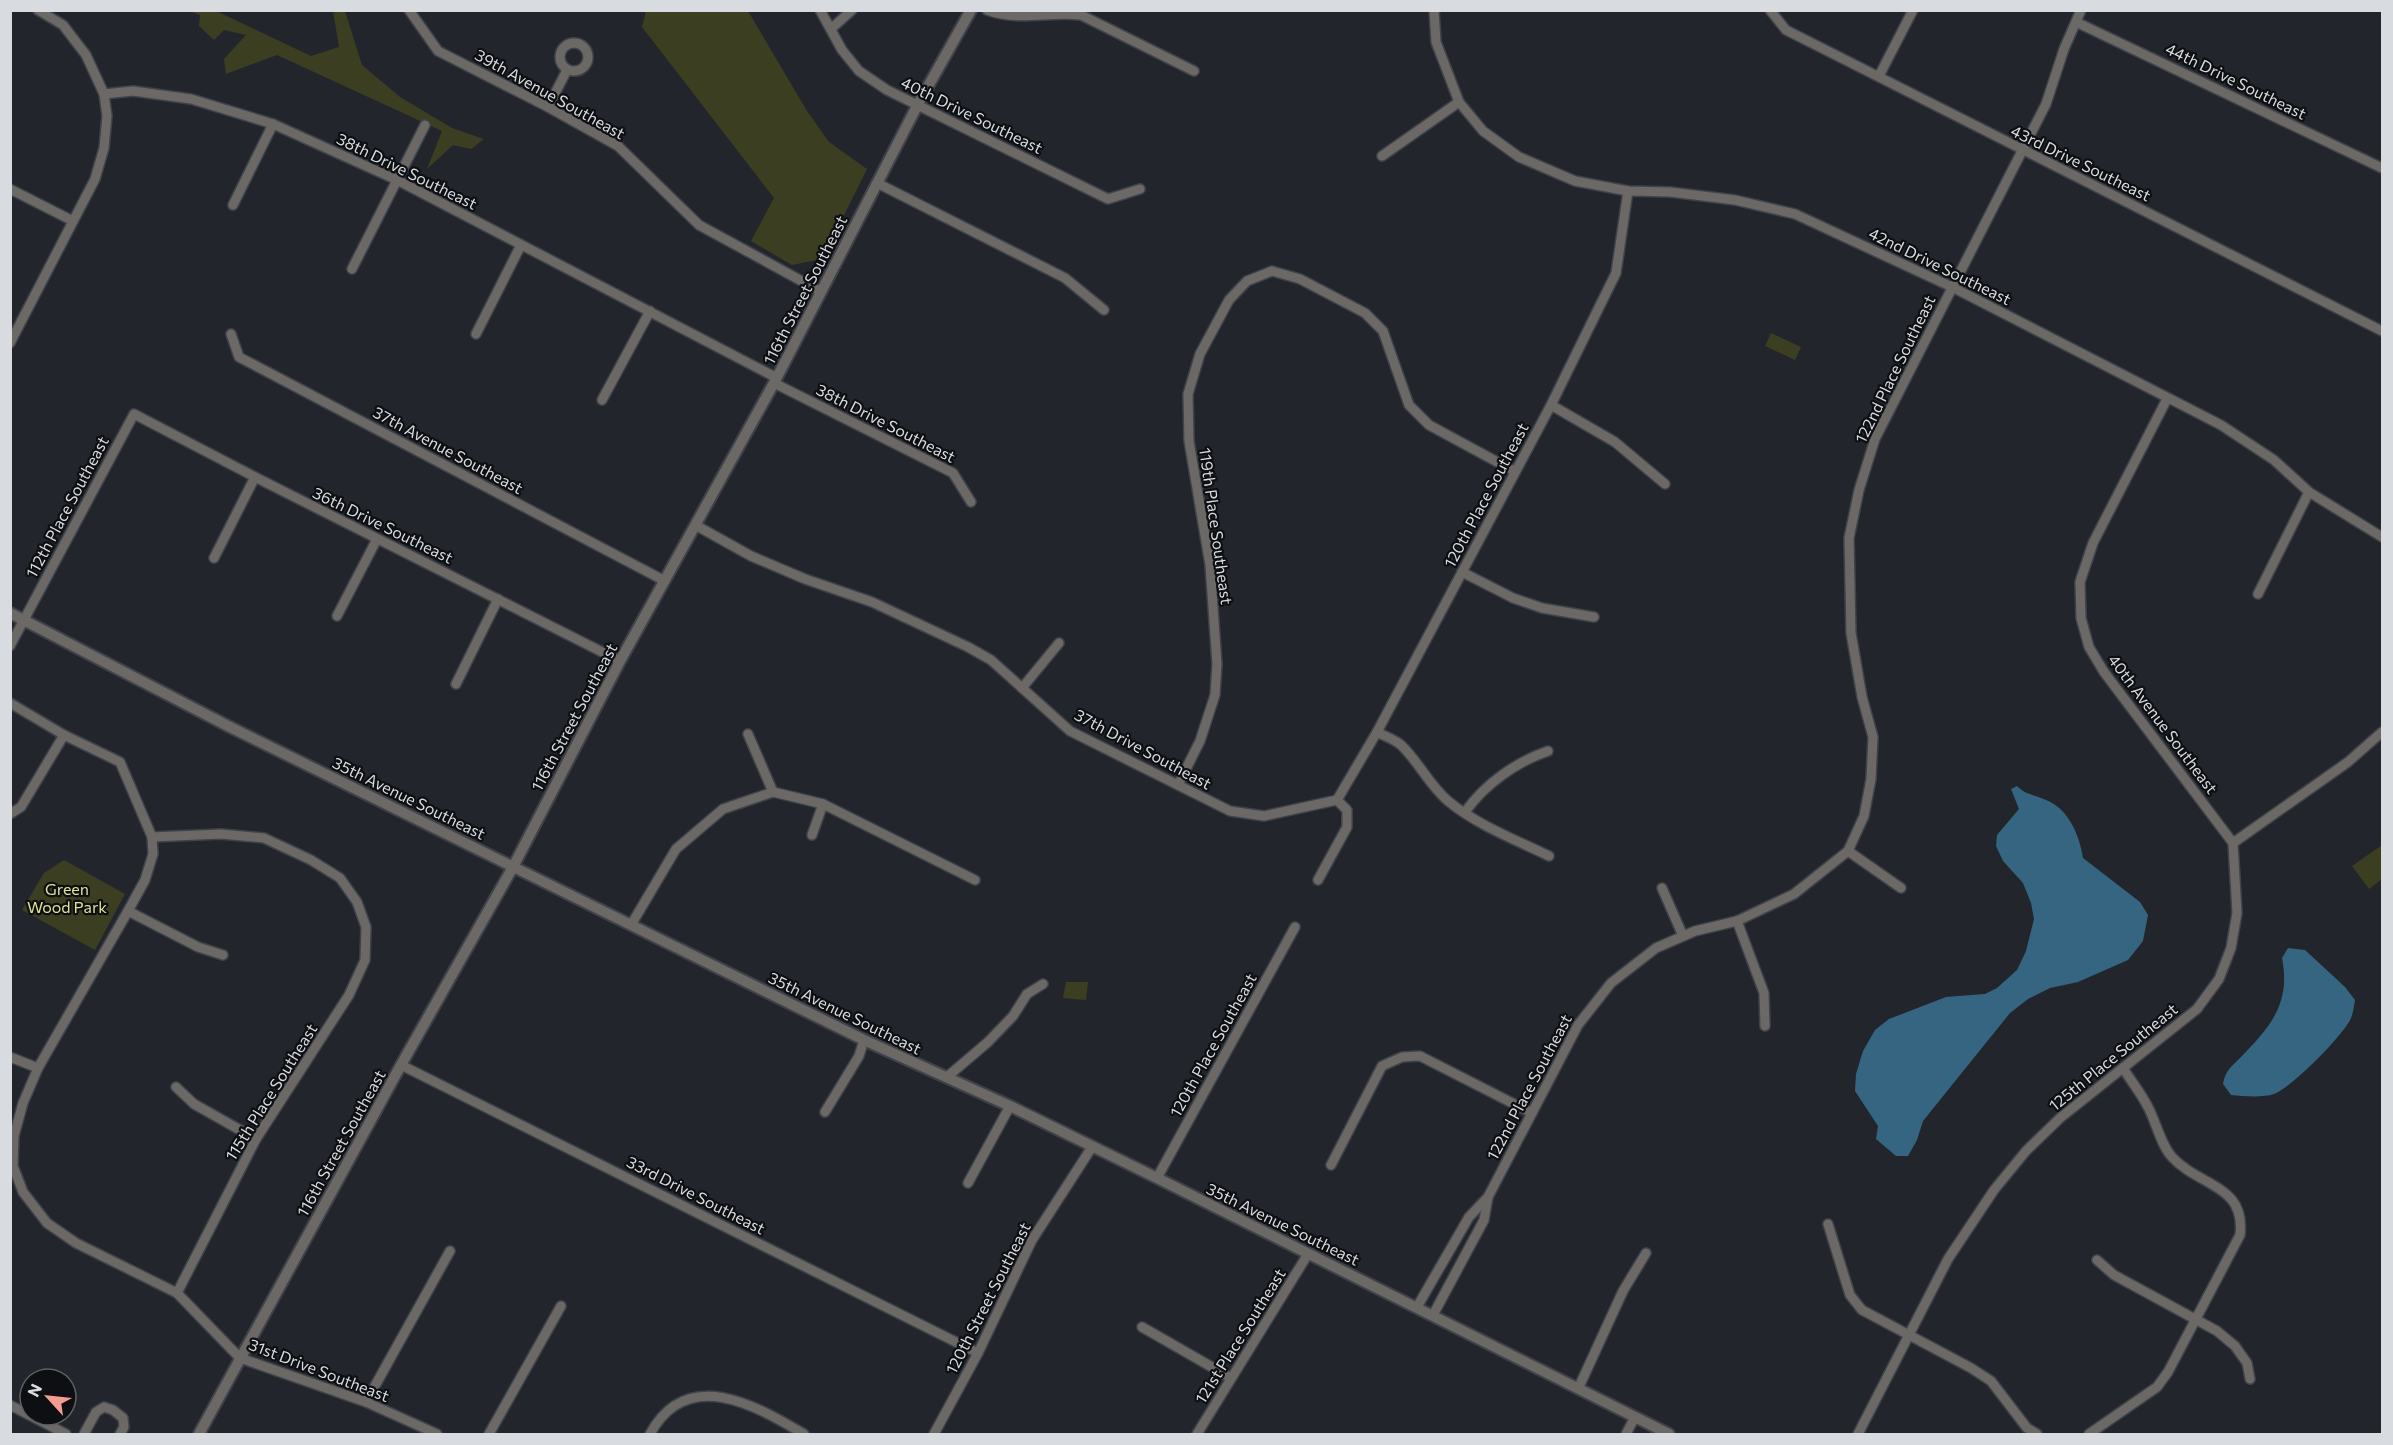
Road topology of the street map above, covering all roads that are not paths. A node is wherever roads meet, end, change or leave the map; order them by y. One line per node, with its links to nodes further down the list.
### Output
1 (38, 10): 16 (street)
2 (409, 10): 19 (street, 39th Avenue Southeast)
3 (820, 10): 12 (street, 40th Drive Southeast)
4 (852, 10): 12 (street)
5 (970, 10): 18 (street, 116th Street Southeast)
6 (987, 10): 14 (street)
7 (1434, 10): 17 (street, 42nd Drive Southeast)
8 (1913, 10): 15 (street)
9 (2081, 10): 11 (street, 122nd Place Southeast)
10 (1771, 13): 15 (street, 43rd Drive Southeast)
11 (2076, 21): 22 (street, 122nd Place Southeast); 24 (street, 44th Drive Southeast)
12 (832, 28): 18 (street, 40th Drive Southeast)
13 (567, 70): 19 (street)
14 (1194, 71)
15 (1879, 76): 22 (street, 43rd Drive Southeast)
16 (104, 94): 20 (street, 38th Drive Southeast); 31 (street)
17 (1459, 102): 23 (street); 29 (street, 42nd Drive Southeast)
18 (917, 106): 26 (street, 116th Street Southeast); 28 (street, 40th Drive Southeast)
19 (548, 107): 35 (street, 39th Avenue Southeast)
20 (273, 124): 25 (street, 38th Drive Southeast); 30 (street)
21 (425, 125): 25 (street)
22 (2024, 151): 34 (street, 122nd Place Southeast); 38 (street, 43rd Drive Southeast)
23 (1382, 156)
24 (2382, 168)
25 (397, 180): 32 (street, 38th Drive Southeast); 33 (street)
26 (877, 183): 35 (street, 116th Street Southeast); 36 (street)
27 (10, 189): 31 (street)
28 (1140, 189)
29 (1628, 191): 34 (street, 42nd Drive Southeast); 45 (street, 120th Place Southeast)
30 (233, 205)
31 (73, 221): 41 (street)
32 (521, 245): 37 (street, 38th Drive Southeast); 40 (street)
33 (352, 268)
34 (1952, 287): 43 (street, 42nd Drive Southeast); 84 (street, 122nd Place Southeast)
35 (820, 291): 42 (street, 116th Street Southeast)
36 (1104, 310)
37 (650, 311): 42 (street, 38th Drive Southeast); 44 (street)
38 (2382, 331)
39 (231, 334): 57 (street, 37th Avenue Southeast)
40 (476, 334)
41 (10, 343)
42 (776, 380): 51 (street, 38th Drive Southeast); 52 (street, 116th Street Southeast)
43 (2167, 399): 50 (street, 42nd Drive Southeast); 83 (street, 40th Avenue Southeast)
44 (602, 400)
45 (1551, 405): 47 (street, 120th Place Southeast); 49 (street)
46 (134, 414): 48 (street, 36th Drive Southeast); 63 (street, 112th Place Southeast)
47 (1514, 471): 56 (street, 120th Place Southeast); 75 (street, 119th Place Southeast)
48 (255, 477): 54 (street, 36th Drive Southeast); 55 (street)
49 (1665, 484)
50 (2309, 492): 53 (street, 42nd Drive Southeast); 58 (street)
51 (971, 502)
52 (697, 526): 57 (street, 116th Street Southeast); 68 (street, 37th Drive Southeast)
53 (2382, 537)
54 (377, 539): 59 (street, 36th Drive Southeast); 61 (street)
55 (214, 558)
56 (1462, 572): 62 (street); 70 (street, 120th Place Southeast)
57 (664, 581): 66 (street, 116th Street Southeast)
58 (2258, 594)
59 (498, 599): 66 (street, 36th Drive Southeast); 67 (street)
60 (10, 613): 63 (street, 35th Avenue Southeast)
61 (337, 616)
62 (1594, 617)
63 (24, 620): 65 (street, 112th Place Southeast); 86 (street, 35th Avenue Southeast)
64 (1059, 643): 68 (street)
65 (10, 646)
66 (620, 661): 86 (street, 116th Street Southeast)
67 (456, 684)
68 (1022, 688): 75 (street, 37th Drive Southeast)
69 (10, 703): 73 (street)
70 (1377, 732): 77 (street, 120th Place Southeast); 79 (street)
71 (2382, 732): 83 (street)
72 (748, 734): 76 (street)
73 (64, 735): 80 (street); 82 (street)
74 (1548, 752): 79 (street)
75 (1178, 785): 77 (street, 37th Drive Southeast)
76 (773, 792): 78 (street); 93 (street)
77 (1337, 800): 88 (street)
78 (823, 804): 81 (street); 87 (street)
79 (1465, 812): 85 (street)
80 (10, 814)
81 (812, 835)
82 (152, 837): 91 (street); 109 (street, 115th Place Southeast)
83 (2233, 843): 103 (street, 125th Place Southeast)
84 (1848, 851): 90 (street); 92 (street, 122nd Place Southeast)
85 (1549, 856)
86 (513, 867): 93 (street, 35th Avenue Southeast); 101 (street, 116th Street Southeast)
87 (975, 880)
88 (1318, 880)
89 (1662, 888): 95 (street)
90 (1901, 888)
91 (128, 911): 96 (street); 102 (street)
92 (1737, 921): 95 (street, 122nd Place Southeast); 98 (street)
93 (632, 925): 99 (street, 35th Avenue Southeast)
94 (1295, 927): 113 (street, 120th Place Southeast)
95 (1683, 936): 108 (street, 122nd Place Southeast)
96 (222, 955)
97 (1043, 984): 104 (street)
98 (1765, 1026)
99 (864, 1040): 104 (street, 35th Avenue Southeast); 107 (street)
100 (10, 1057): 102 (street)
101 (401, 1065): 128 (street, 33rd Drive Southeast); 129 (street, 116th Street Southeast)
102 (38, 1068): 112 (street)
103 (2123, 1068): 125 (street); 127 (street, 125th Place Southeast)
104 (946, 1077): 106 (street, 35th Avenue Southeast)
105 (176, 1087): 109 (street)
106 (1010, 1106): 110 (street, 35th Avenue Southeast); 114 (street)
107 (825, 1112)
108 (1532, 1113): 111 (street); 115 (street, 122nd Place Southeast)
109 (256, 1139): 121 (street, 115th Place Southeast)
110 (1092, 1147): 113 (street, 35th Avenue Southeast); 128 (street, 120th Street Southeast)
111 (1331, 1165)
112 (12, 1167): 121 (street, 31st Drive Southeast)
113 (1157, 1178): 119 (street, 35th Avenue Southeast)
114 (968, 1183)
115 (1488, 1197): 123 (street, 122nd Place Southeast); 124 (street, 122nd Place Southeast)
116 (1828, 1224): 127 (street)
117 (450, 1251): 133 (street)
118 (1646, 1253): 132 (street)
119 (1308, 1254): 123 (street, 35th Avenue Southeast); 130 (street, 121st Place Southeast)
120 (2097, 1260): 125 (street)
121 (177, 1293): 129 (street, 31st Drive Southeast)
122 (561, 1306): 141 (street)
123 (1417, 1307): 124 (street, 35th Avenue Southeast)
124 (1434, 1315): 132 (street, 35th Avenue Southeast)
125 (2195, 1320): 131 (street); 150 (street)
126 (1142, 1327): 130 (street)
127 (1909, 1334): 148 (street, 125th Place Southeast); 149 (street)
128 (978, 1353): 144 (street, 120th Street Southeast)
129 (240, 1358): 133 (street, 31st Drive Southeast); 139 (street, 116th Street Southeast)
130 (1231, 1378): 145 (street, 121st Place Southeast)
131 (2250, 1378)
132 (1578, 1389): 135 (street, 35th Avenue Southeast)
133 (366, 1402): 140 (street, 31st Drive Southeast)
134 (10, 1406): 136 (street)
135 (1635, 1417): 146 (street); 147 (street, 35th Avenue Southeast)
136 (66, 1434)
137 (84, 1434): 138 (street)
138 (120, 1434)
139 (199, 1434)
140 (436, 1434)
141 (489, 1434)
142 (650, 1434): 143 (street)
143 (804, 1434)
144 (934, 1434)
145 (1197, 1434)
146 (1626, 1434)
147 (1669, 1434)
148 (1858, 1434)
149 (2037, 1434)
150 (2089, 1434)

